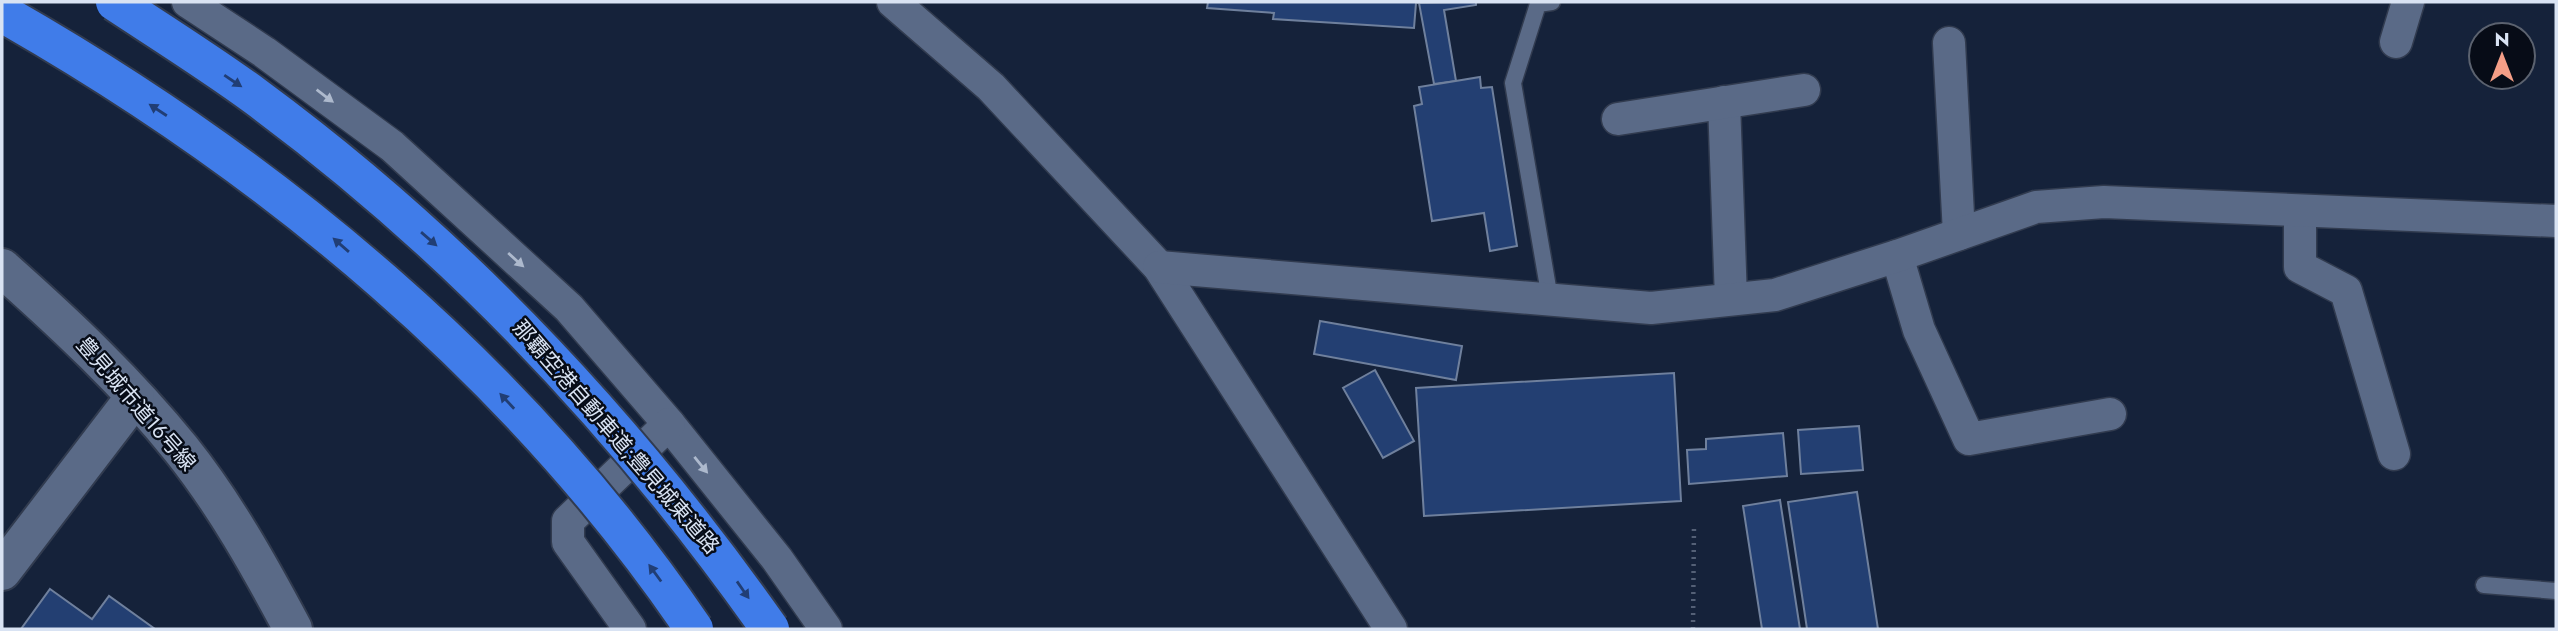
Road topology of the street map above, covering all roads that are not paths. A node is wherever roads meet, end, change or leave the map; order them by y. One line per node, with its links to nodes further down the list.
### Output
1 (115, 2): 30 (highway, 那覇空港自動車道;豊見城東道路, one-way to 30, bridge)
2 (188, 2): 22 (street, one-way to 22)
3 (893, 2): 16 (street)
4 (1552, 2): 18 (lane)
5 (2408, 2): 7 (street)
6 (2, 13): 29 (highway, one-way to 6, bridge)
7 (2396, 42)
8 (1948, 43): 14 (street)
9 (1804, 90): 10 (street)
10 (1724, 102): 11 (street); 19 (street)
11 (1618, 119)
12 (2300, 211): 13 (street); 14 (street); 23 (street)
13 (2556, 220)
14 (1959, 234): 15 (street)
15 (1898, 256): 19 (street); 21 (street)
16 (1159, 267): 18 (street); 32 (street)
17 (2, 268): 20 (street, 豊見城市道16号線)
18 (1550, 299): 19 (street)
19 (1731, 299)
20 (135, 397): 24 (street); 27 (street, 豊見城市道16号線)
21 (2110, 414)
22 (669, 424): 28 (street); 31 (street, one-way to 31)
23 (2394, 454)
24 (2, 571)
25 (2484, 585): 26 (lane)
26 (2556, 591)
27 (293, 629)
28 (631, 629)
29 (694, 629)
30 (771, 629)
31 (826, 629)
32 (1391, 629)

